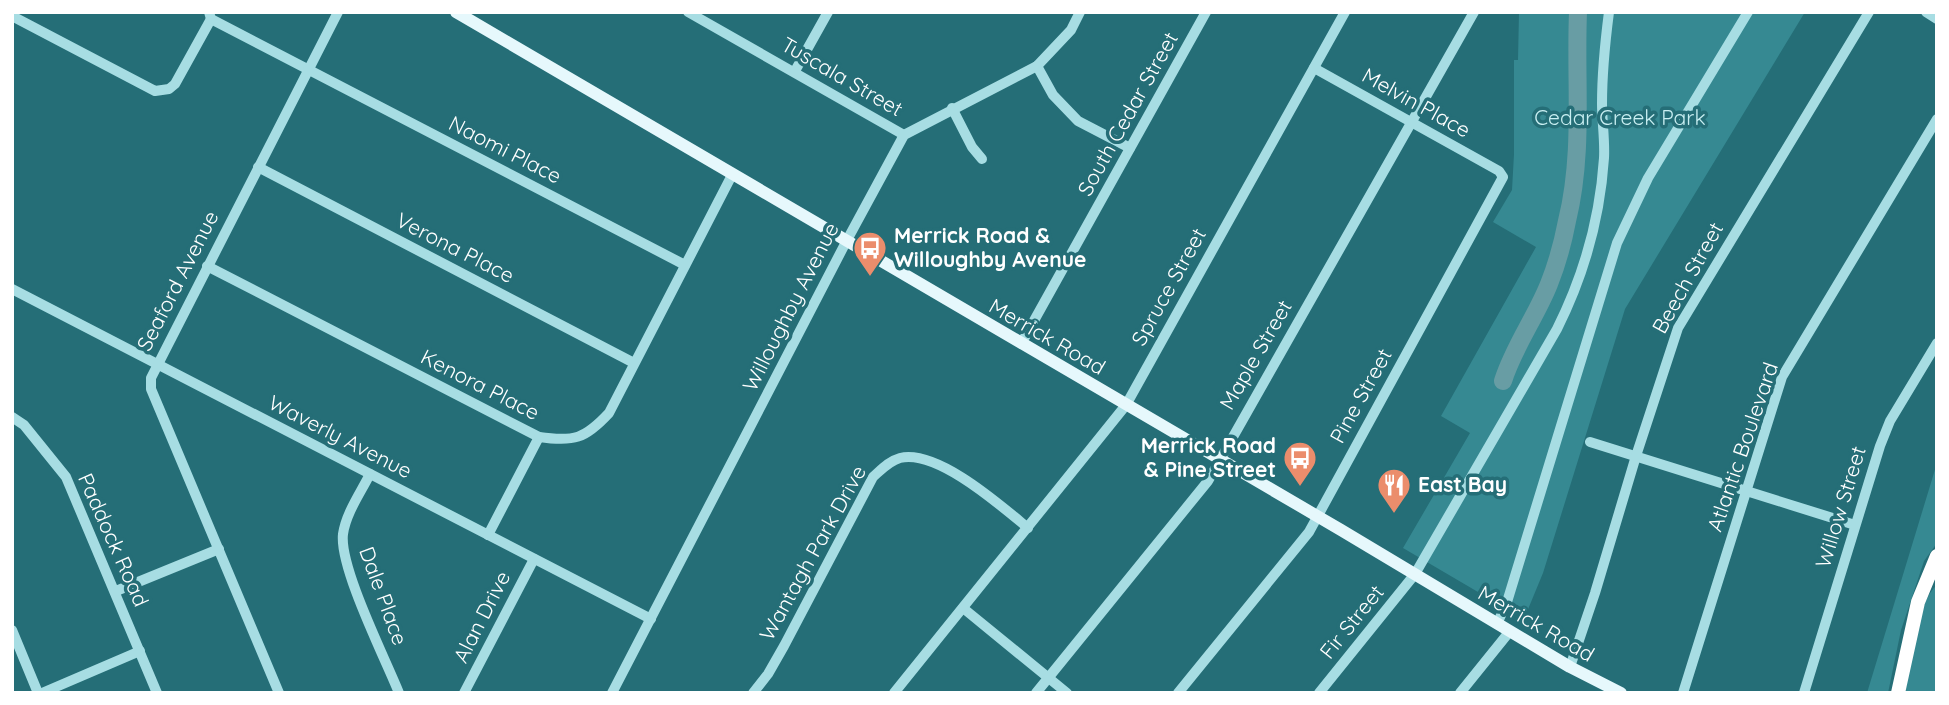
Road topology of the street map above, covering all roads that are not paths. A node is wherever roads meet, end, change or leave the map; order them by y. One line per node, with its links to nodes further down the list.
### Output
1 (338, 12): 18 (street, Seaford Avenue)
2 (456, 12): 28 (main road, Merrick Road)
3 (688, 12): 19 (street, Tuscala Street)
4 (828, 12): 19 (street)
5 (1080, 12): 16 (street)
6 (1206, 12): 24 (street, South Cedar Street)
7 (1345, 12): 17 (street, Spruce Street)
8 (1474, 12): 22 (street, Maple Street)
9 (1609, 12): 52 (street, Fir Street)
10 (1748, 12): 58 (street)
11 (1869, 12): 41 (street, Beech Street)
12 (1926, 12): 15 (street)
13 (12, 16): 14 (street)
14 (210, 16): 18 (street, Naomi Place)
15 (1937, 19)
16 (1037, 66): 20 (street); 24 (street)
17 (1314, 68): 22 (street, Melvin Place); 37 (street, Spruce Street)
18 (308, 70): 26 (street, Seaford Avenue); 30 (street, Naomi Place)
19 (795, 71): 23 (street, Tuscala Street)
20 (952, 108): 23 (street); 25 (street)
21 (1937, 120): 44 (street, Atlantic Boulevard)
22 (1412, 121): 27 (street, Melvin Place); 42 (street, Maple Street)
23 (904, 135): 29 (street, Willoughby Avenue)
24 (1130, 148): 34 (street, South Cedar Street)
25 (982, 159)
26 (258, 167): 31 (street, Seaford Avenue); 36 (street, Verona Place)
27 (1499, 172): 45 (street, Pine Street)
28 (732, 175): 29 (main road, Merrick Road); 30 (street, Kenora Place)
29 (846, 242): 34 (main road, Merrick Road); 57 (street, Willoughby Avenue)
30 (685, 265): 36 (street, Kenora Place)
31 (207, 266): 35 (street, Seaford Avenue); 39 (street, Kenora Place)
32 (12, 289): 35 (street, Waverly Avenue)
33 (1937, 343): 46 (street, Willow Street)
34 (1021, 344): 37 (main road, Merrick Road)
35 (157, 363): 43 (street, Waverly Avenue); 49 (street, Seaford Avenue)
36 (634, 363): 39 (street, Kenora Place)
37 (1126, 405): 42 (main road, Merrick Road); 47 (street, Spruce Street)
38 (12, 417): 54 (street, Paddock Road)
39 (539, 438): 48 (street)
40 (1590, 442): 41 (street)
41 (1636, 456): 44 (street); 62 (street, Beech Street)
42 (1219, 459): 45 (main road, Merrick Road); 63 (street, Maple Street)
43 (370, 474): 48 (street, Waverly Avenue); 68 (street, Dale Place)
44 (1746, 490): 46 (street); 79 (street, Atlantic Boulevard)
45 (1318, 517): 52 (main road, Merrick Road); 75 (street, Pine Street)
46 (1855, 525): 80 (street, Willow Street)
47 (1028, 528): 56 (street, Spruce Street); 71 (street, Wantagh Park Drive)
48 (488, 535): 51 (street, Waverly Avenue)
49 (219, 549): 54 (street); 67 (street, Seaford Avenue)
50 (1937, 556): 55 (highway)
51 (534, 559): 57 (street, Waverly Avenue); 69 (street, Alan Drive)
52 (1415, 574): 58 (main road, Merrick Road); 76 (street, Fir Street)
53 (1937, 580): 55 (highway)
54 (116, 591): 61 (street, Paddock Road)
55 (1918, 603): 81 (highway)
56 (963, 608): 63 (street); 72 (street, Spruce Street)
57 (651, 619): 70 (street, Willoughby Avenue)
58 (1497, 624): 60 (main road, Merrick Road)
59 (12, 630): 65 (street)
60 (1510, 631): 62 (main road, Merrick Road); 77 (street)
61 (140, 651): 65 (street); 66 (street, Paddock Road)
62 (1570, 667): 64 (main road, Merrick Road)
63 (1048, 678): 73 (street, Maple Street); 74 (street)
64 (1606, 690): 78 (main road, Merrick Road)
65 (40, 693)
66 (157, 693)
67 (279, 693)
68 (399, 693)
69 (464, 693)
70 (612, 693)
71 (753, 693)
72 (894, 693)
73 (1036, 693)
74 (1067, 693)
75 (1178, 693)
76 (1319, 693)
77 (1460, 693)
78 (1620, 693)
79 (1683, 693)
80 (1804, 693)
81 (1898, 693)

